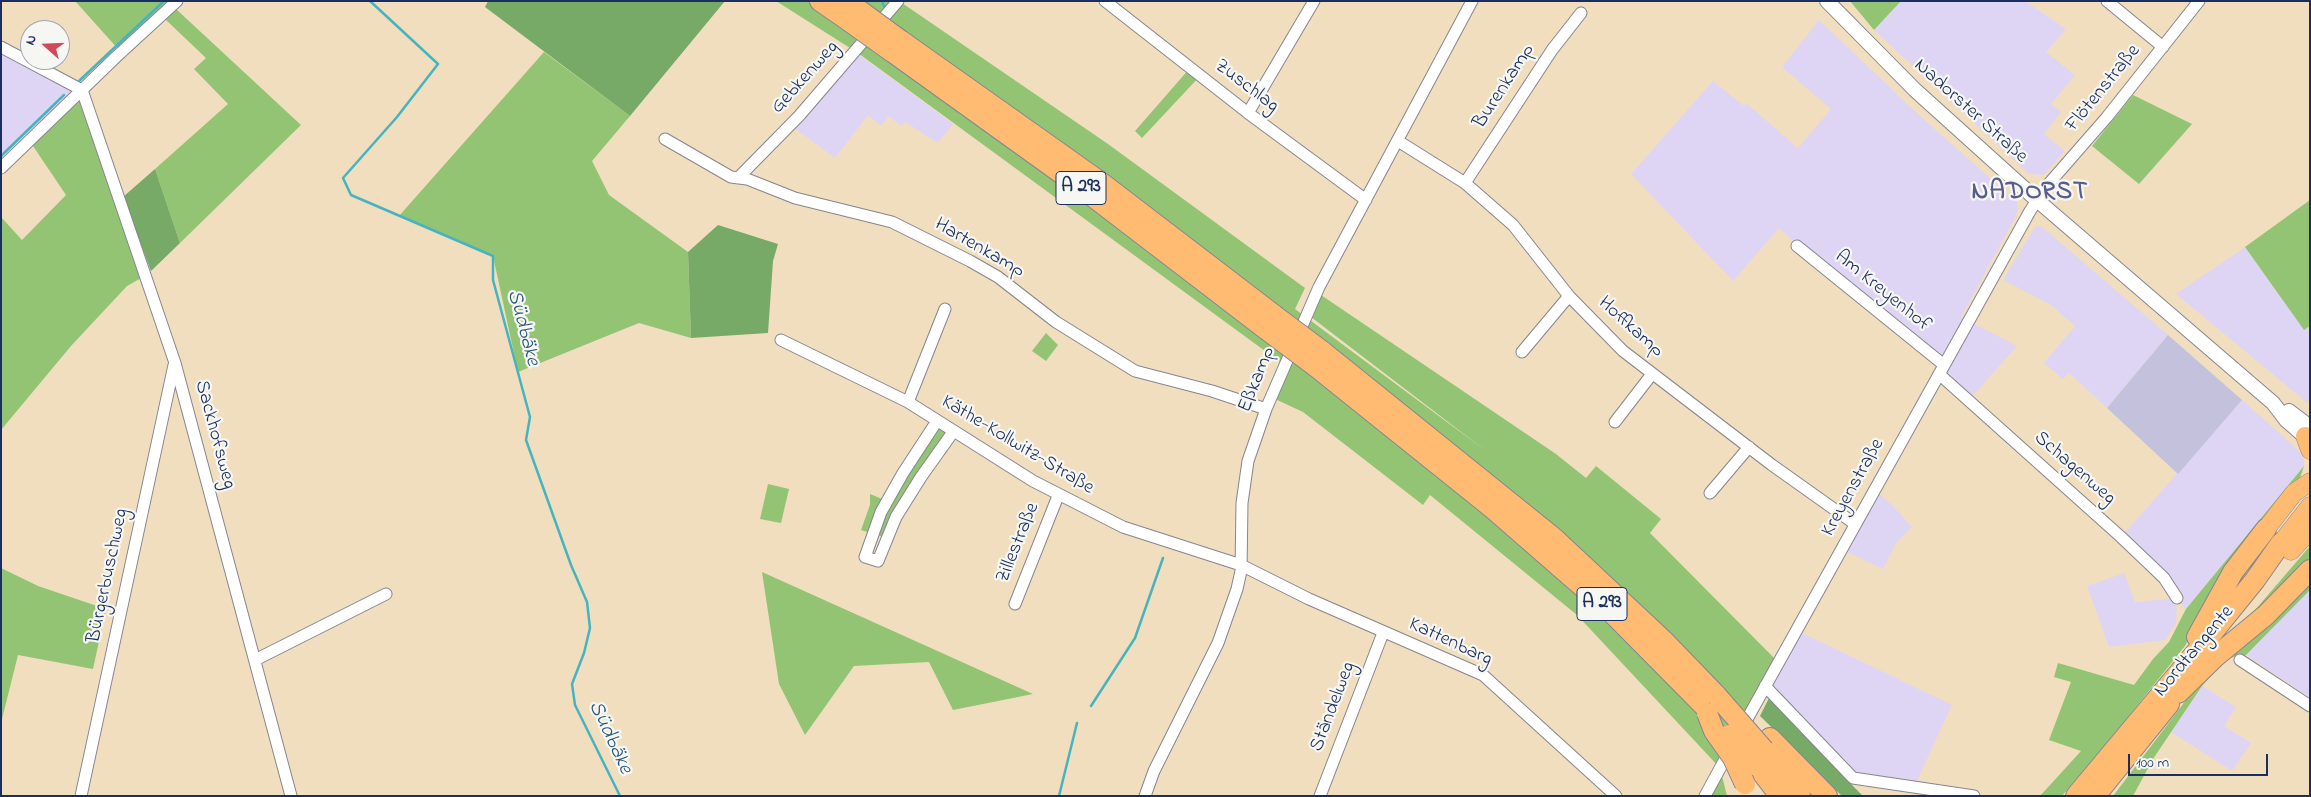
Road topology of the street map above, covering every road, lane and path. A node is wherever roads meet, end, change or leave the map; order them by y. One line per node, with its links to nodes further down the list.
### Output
1 (177, 1): 14 (street)
2 (820, 1): 10 (highway, A 293)
3 (898, 1): 19 (street, Gebkenweg)
4 (1105, 1): 15 (street, Zuschlag)
5 (1314, 1): 15 (street)
6 (1472, 1): 17 (street, Eßkamp)
7 (1827, 1): 22 (street, Nadorster Straße)
8 (2106, 1): 12 (street)
9 (2199, 1): 12 (street, Flötenstraße)
10 (851, 11): 28 (highway, A 293, bridge)
11 (1581, 13): 20 (street, Burenkamp)
12 (2163, 46): 22 (street, Flötenstraße)
13 (1, 47): 14 (street)
14 (82, 90): 18 (street); 29 (street, Sackhofsweg)
15 (1248, 112): 21 (street, Zuschlag)
16 (665, 139): 19 (street, Hartenkamp)
17 (1398, 141): 20 (street, Hoffkamp); 21 (street, Eßkamp)
18 (1, 168)
19 (738, 178): 33 (street, Hartenkamp)
20 (1464, 183): 24 (street, Hoffkamp)
21 (1366, 200): 33 (street, Eßkamp)
22 (2038, 200): 30 (street, Kreyenstraße); 37 (street, Nadorster Straße)
23 (1797, 246): 30 (street, Am Kreyenhof)
24 (1569, 296): 27 (street); 31 (street, Hoffkamp)
25 (945, 309): 32 (street)
26 (781, 340): 32 (street, Käthe-Kollwitz-Straße)
27 (1522, 352)
28 (1318, 358): 59 (highway, A 293); 59 (highway, A 293)
29 (175, 364): 55 (street, Sackhofsweg); 63 (street, Bürgerbuschweg)
30 (1941, 370): 45 (street, Kreyenstraße); 52 (street, Schagenweg)
31 (1652, 374): 35 (street); 38 (street, Hoffkamp)
32 (908, 402): 34 (street, Käthe-Kollwitz-Straße)
33 (1266, 409): 49 (street, Eßkamp)
34 (937, 420): 36 (street, Käthe-Kollwitz-Straße); 36 (street)
35 (1615, 422)
36 (953, 432): 43 (street, Käthe-Kollwitz-Straße)
37 (2308, 439)
38 (1749, 447): 41 (street); 45 (street, Hoffkamp)
39 (2310, 468): 42 (highway)
40 (2310, 482): 42 (highway)
41 (1710, 493)
42 (2294, 493): 46 (highway)
43 (1058, 496): 49 (street, Käthe-Kollwitz-Straße); 53 (street, Zillestraße)
44 (2310, 506): 48 (highway, Nordtangente)
45 (1855, 524): 57 (street, Kreyenstraße)
46 (2266, 529): 58 (highway)
47 (2310, 530): 48 (highway, Nordtangente)
48 (2286, 547): 58 (highway, Nordtangente)
49 (1241, 565): 54 (street, Kattenbarg); 65 (street, Eßkamp)
50 (2310, 570): 58 (highway)
51 (386, 594): 55 (street)
52 (2177, 598)
53 (1015, 604)
54 (1383, 633): 66 (street, Ständelweg); 67 (street, Kattenbarg)
55 (255, 660): 64 (street, Sackhofsweg)
56 (2240, 660): 60 (street)
57 (1765, 686): 68 (street, Kreyenstraße); 72 (street)
58 (2174, 688): 73 (highway, Nordtangente); 74 (highway, Nordtangente)
59 (1712, 703): 61 (highway, A 293, bridge); 62 (highway, bridge)
60 (2310, 706)
61 (1764, 752): 69 (highway, A 293); 70 (highway, A 293); 71 (highway)
62 (1747, 790)
63 (81, 796)
64 (291, 796)
65 (1145, 796)
66 (1320, 796)
67 (1616, 796)
68 (1705, 796)
69 (1780, 796)
70 (1800, 796)
71 (1827, 796)
72 (1974, 796)
73 (2076, 796)
74 (2095, 796)

